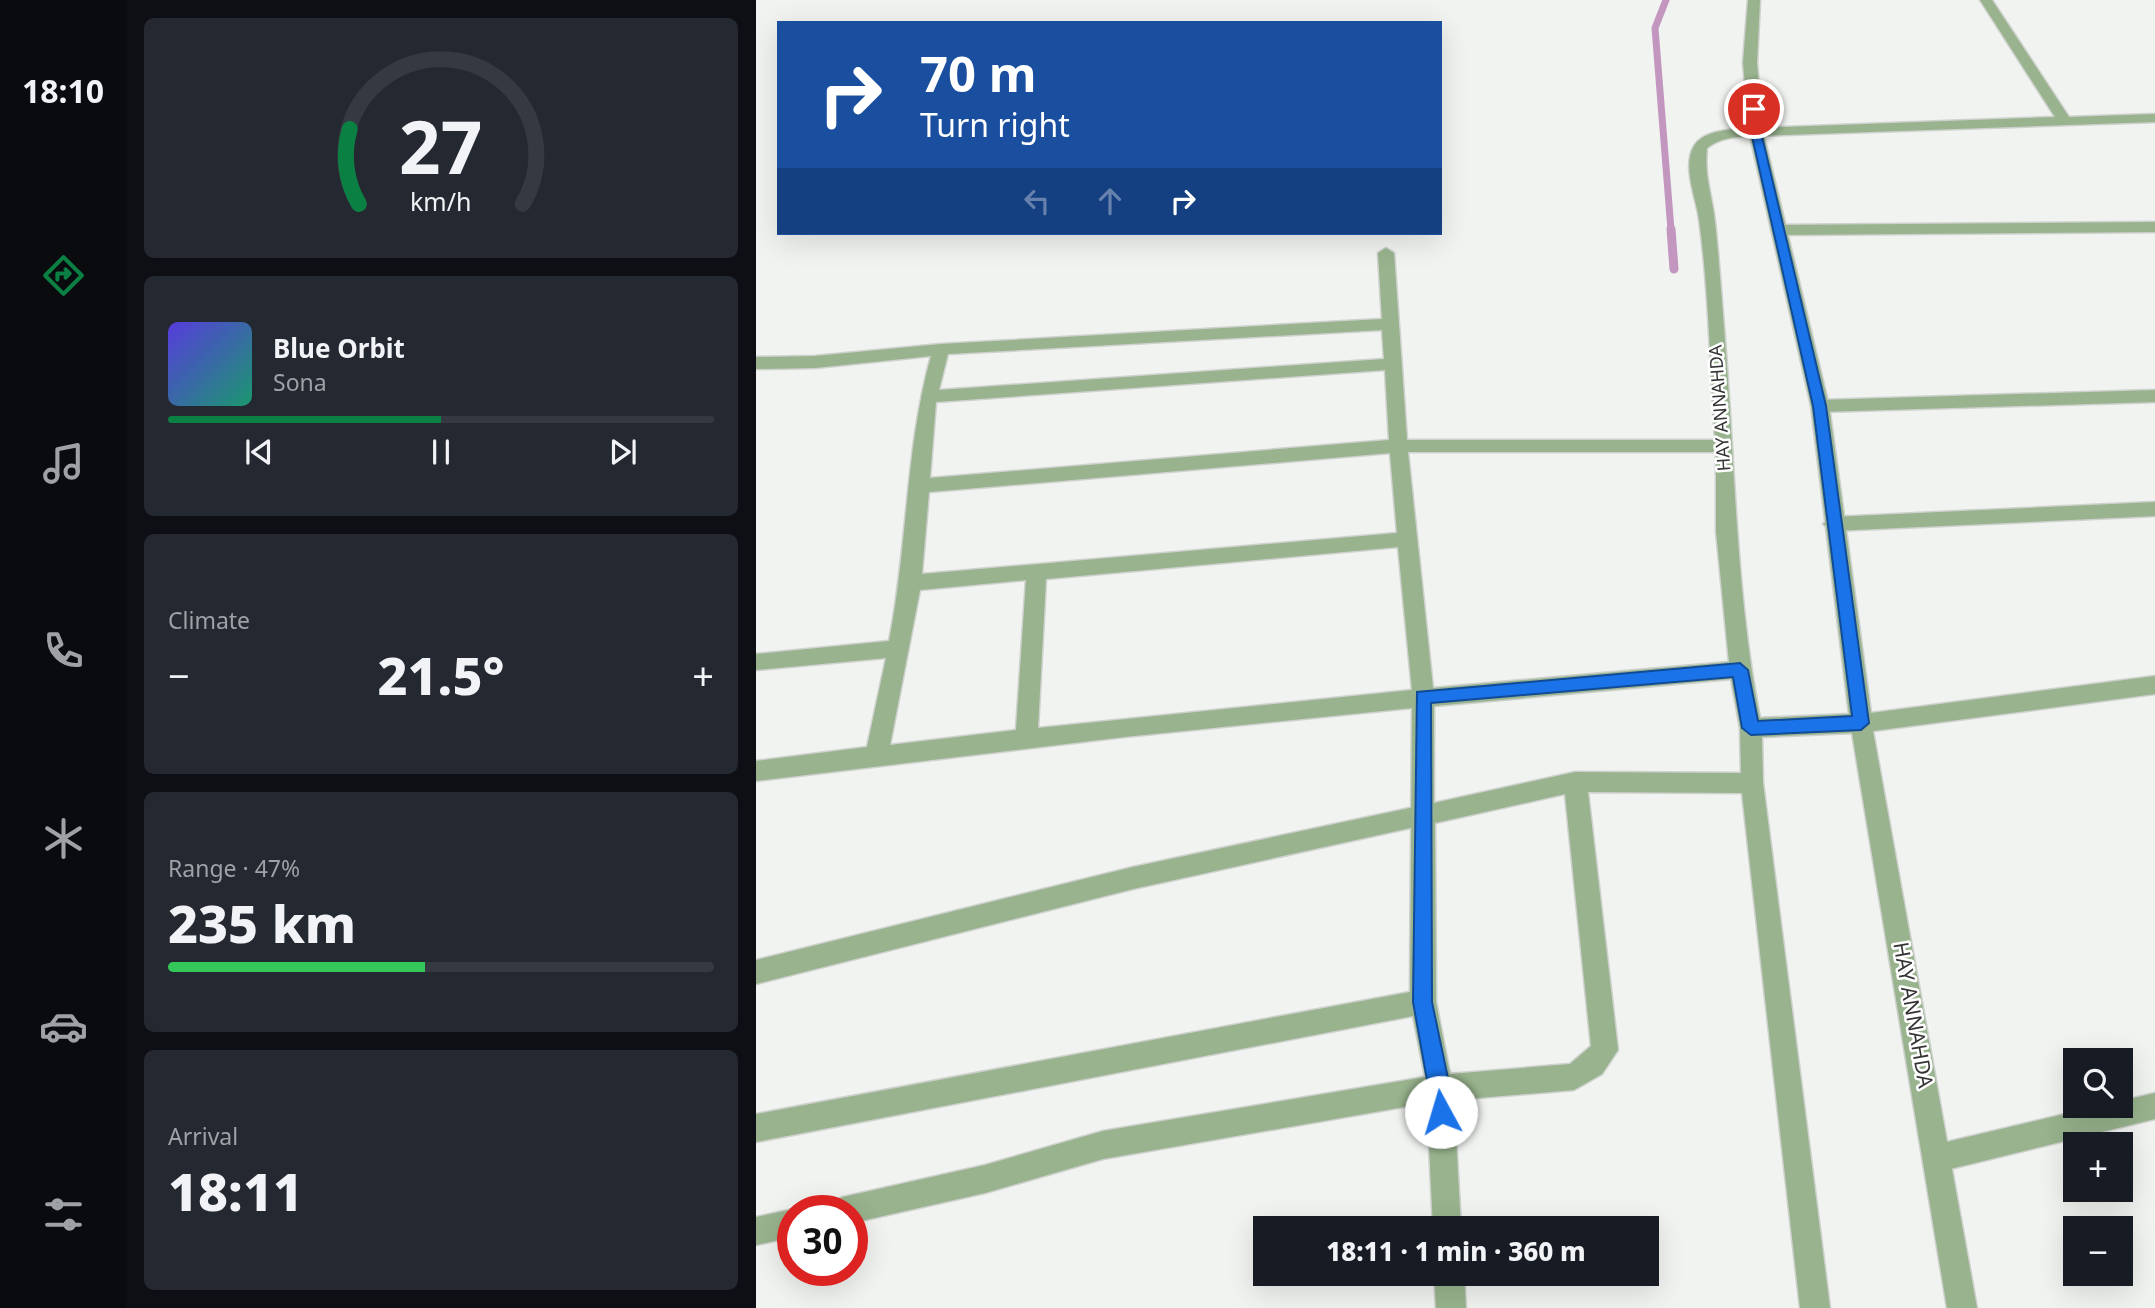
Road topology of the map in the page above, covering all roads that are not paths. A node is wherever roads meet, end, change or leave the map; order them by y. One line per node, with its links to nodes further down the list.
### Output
1 (1754, 0): 5 (street, HAY ANNAHDA)
2 (1986, 0): 3 (street)
3 (2063, 119): 4 (street); 5 (street)
4 (2154, 120)
5 (1756, 132): 7 (street, HAY ANNAHDA); 17 (street, HAY ANNAHDA)
6 (2155, 227): 7 (street)
7 (1779, 230): 15 (street, HAY ANNAHDA)
8 (1386, 253): 9 (street)
9 (1391, 324): 10 (street); 12 (street)
10 (941, 349): 11 (street); 14 (street)
11 (756, 363)
12 (1394, 365): 14 (street); 16 (street)
13 (2155, 396): 15 (street)
14 (928, 397): 18 (street)
15 (1819, 406): 20 (street, HAY ANNAHDA)
16 (1398, 446): 17 (street); 18 (street); 21 (street)
17 (1724, 446): 26 (street, HAY ANNAHDA)
18 (919, 486): 23 (street)
19 (2155, 509): 20 (street)
20 (1833, 524): 29 (street, HAY ANNAHDA)
21 (1408, 539): 22 (street); 28 (street)
22 (1037, 570): 23 (street); 31 (street)
23 (911, 583): 24 (street)
24 (896, 649): 25 (street); 32 (street)
25 (756, 662)
26 (1740, 670): 28 (street); 30 (street, HAY ANNAHDA)
27 (2155, 685): 29 (street)
28 (1423, 697): 31 (street); 36 (street)
29 (1861, 723): 30 (street); 42 (street, HAY ANNAHDA)
30 (1751, 728): 35 (street, HAY ANNAHDA)
31 (1027, 738): 32 (street)
32 (877, 755): 33 (street)
33 (756, 771)
34 (1575, 782): 35 (street); 36 (street); 39 (street)
35 (1752, 783): 49 (street, HAY ANNAHDA)
36 (1424, 815): 37 (street); 38 (street)
37 (756, 972)
38 (1423, 1002): 39 (street); 41 (street)
39 (1440, 1088): 43 (street); 44 (street)
40 (2155, 1106): 42 (street)
41 (756, 1128)
42 (1938, 1158): 50 (street, HAY ANNAHDA)
43 (868, 1206)
44 (1446, 1216)
45 (777, 1226): 46 (street)
46 (756, 1231)
47 (1450, 1286): 48 (street)
48 (1451, 1308)
49 (1815, 1308)
50 (1962, 1308)

